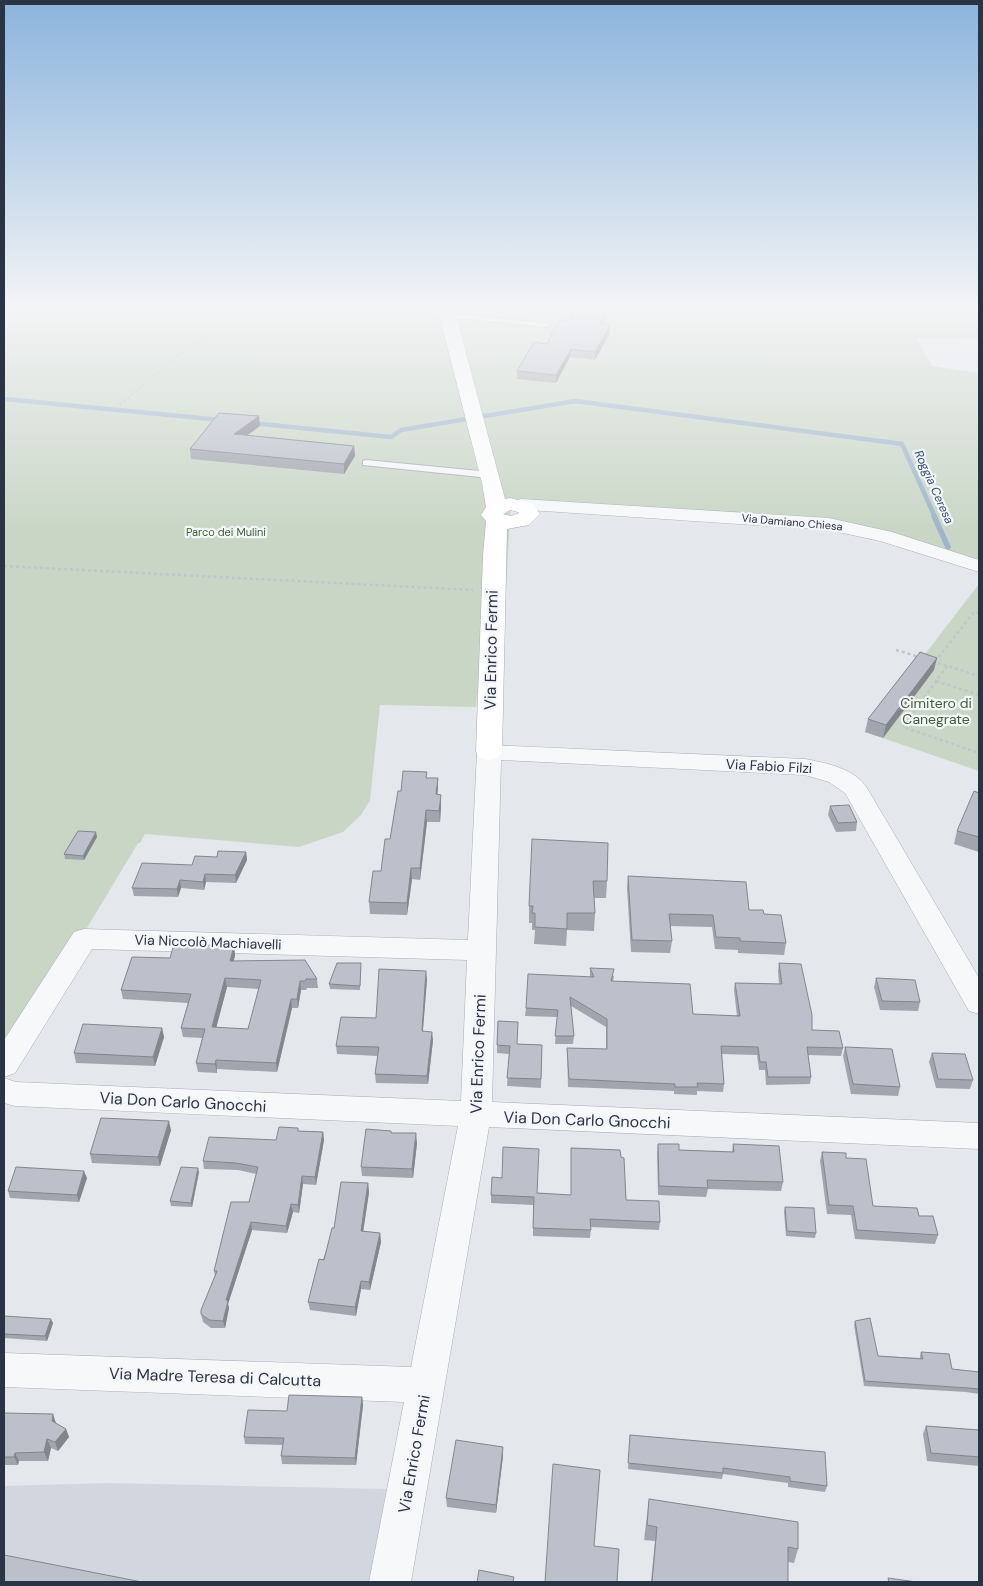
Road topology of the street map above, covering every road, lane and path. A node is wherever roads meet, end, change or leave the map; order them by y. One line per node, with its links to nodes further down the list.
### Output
1 (145, 383): 3 (path)
2 (466, 383): 5 (street, Via Enrico Fermi)
3 (116, 408)
4 (366, 462): 5 (lane)
5 (491, 479): 6 (street, Via Enrico Fermi)
6 (512, 512): 8 (street, Via Damiano Chiesa); 17 (street, Via Enrico Fermi)
7 (4, 566): 9 (path)
8 (979, 566)
9 (475, 590)
10 (979, 613): 12 (path)
11 (896, 650): 12 (path)
12 (935, 662): 13 (path)
13 (947, 666): 14 (path); 15 (path)
14 (979, 676)
15 (936, 681): 16 (path); 18 (path)
16 (979, 694)
17 (489, 752): 19 (street, Via Enrico Fermi); 20 (street, Via Fabio Filzi)
18 (979, 753)
19 (482, 950): 21 (street, Via Niccolò Machiavelli); 23 (street, Via Enrico Fermi)
20 (979, 1003)
21 (4, 1065)
22 (10, 1092): 23 (street, Via Don Carlo Gnocchi)
23 (476, 1115): 24 (street, Via Don Carlo Gnocchi); 26 (street, Via Enrico Fermi)
24 (979, 1136)
25 (4, 1370): 26 (street, Via Madre Teresa di Calcutta)
26 (426, 1385): 27 (street, Via Enrico Fermi)
27 (390, 1582)

